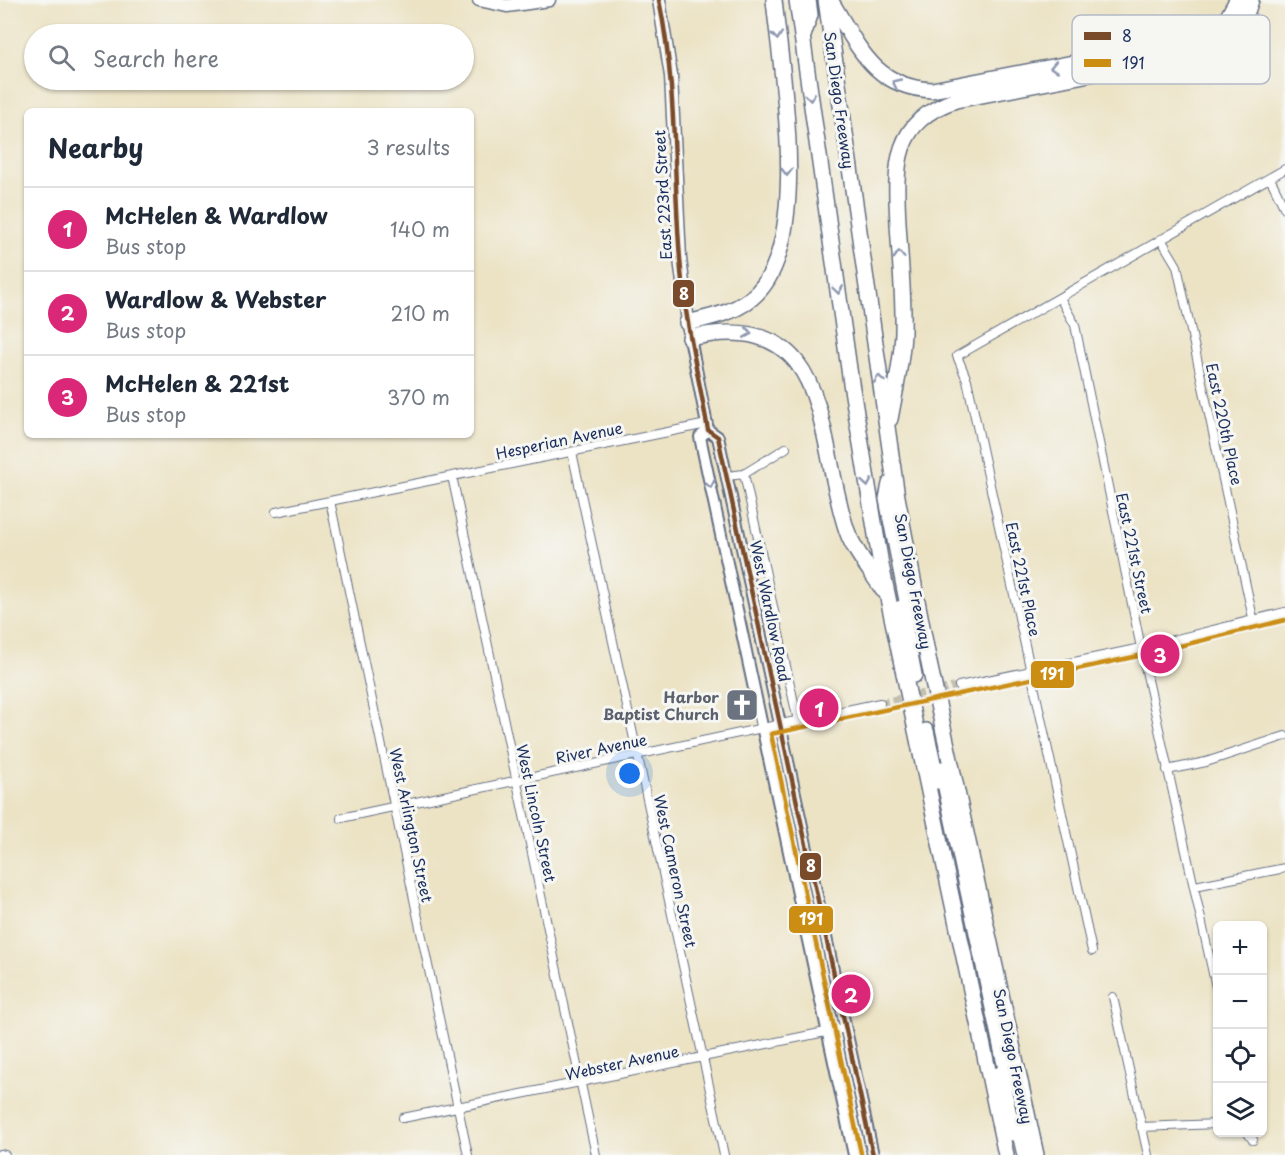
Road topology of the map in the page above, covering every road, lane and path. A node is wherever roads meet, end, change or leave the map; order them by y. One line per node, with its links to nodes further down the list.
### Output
1 (478, 0): 2 (main road)
2 (549, 0)
3 (774, 0): 20 (highway, one-way to 20)
4 (797, 0): 12 (highway, San Diego Freeway)
5 (808, 0): 12 (highway)
6 (828, 0): 13 (highway, one-way to 6); 22 (highway, San Diego Freeway, one-way to 6)
7 (1237, 0): 10 (highway, one-way to 10)
8 (1251, 0): 11 (highway, one-way to 8)
9 (661, 5): 20 (main road, East 223rd Street)
10 (1230, 15)
11 (1246, 15)
12 (802, 39): 31 (highway, San Diego Freeway, one-way to 31)
13 (1072, 63)
14 (1072, 78): 22 (highway, one-way to 14)
15 (1285, 169): 16 (street)
16 (1270, 178): 17 (street); 18 (street)
17 (1285, 210)
18 (1161, 239): 19 (street); 34 (street, East 220th Place)
19 (1060, 298): 35 (street, East 221st Street); 36 (street, East 221st Place)
20 (689, 331): 21 (main road, East 223rd Street); 32 (highway, one-way to 32)
21 (708, 427): 24 (street, Hesperian Avenue); 28 (main road, West Wardlow Road); 41 (main road, one-way to 41)
22 (888, 437): 25 (highway, San Diego Freeway)
23 (786, 448): 26 (street)
24 (572, 452): 27 (street, Hesperian Avenue); 43 (street, West Cameron Street)
25 (892, 466): 72 (highway); 73 (highway, San Diego Freeway)
26 (744, 474): 28 (street); 39 (street)
27 (452, 476): 29 (street, Hesperian Avenue); 45 (street, West Lincoln Street)
28 (727, 476): 40 (main road, West Wardlow Road)
29 (330, 501): 30 (street, Hesperian Avenue); 46 (street, West Arlington Street)
30 (276, 512)
31 (881, 565): 32 (highway, San Diego Freeway); 71 (highway)
32 (887, 597): 70 (highway, San Diego Freeway)
33 (1285, 612): 34 (street)
34 (1253, 618): 35 (street)
35 (1141, 648): 36 (street); 44 (street, East 221st Street)
36 (1030, 672): 37 (street); 50 (street, East 221st Place)
37 (959, 686)
38 (880, 703): 39 (street, River Avenue)
39 (798, 721): 40 (street, River Avenue)
40 (780, 724): 41 (street, River Avenue); 53 (main road, West Wardlow Road)
41 (762, 728): 43 (street, River Avenue); 54 (main road)
42 (1285, 736): 44 (street)
43 (637, 754): 45 (street, River Avenue); 55 (street, West Cameron Street)
44 (1167, 770): 49 (street, East 221st Street)
45 (517, 780): 46 (street, River Avenue); 56 (street, West Lincoln Street)
46 (394, 806): 47 (street, River Avenue); 57 (street, West Arlington Street)
47 (341, 818)
48 (1285, 868): 49 (street)
49 (1195, 886): 51 (street, East 221st Street)
50 (1092, 951)
51 (1213, 975)
52 (1113, 998): 60 (street)
53 (846, 1028): 54 (street, Webster Avenue); 69 (main road, West Wardlow Road)
54 (828, 1032): 55 (street, Webster Avenue); 68 (main road)
55 (704, 1059): 56 (street, Webster Avenue); 67 (street, West Cameron Street)
56 (581, 1084): 57 (street, Webster Avenue); 66 (street, West Lincoln Street)
57 (458, 1109): 58 (street, Webster Avenue); 65 (street, West Arlington Street)
58 (403, 1118)
59 (1213, 1124): 60 (street)
60 (1141, 1126): 74 (street)
61 (1251, 1137): 62 (street)
62 (1253, 1140)
63 (0, 1154): 64 (street)
64 (5, 1155)
65 (468, 1155)
66 (596, 1155)
67 (724, 1155)
68 (854, 1155)
69 (873, 1155)
70 (1006, 1155)
71 (1018, 1155)
72 (1025, 1155)
73 (1036, 1155)
74 (1148, 1155)

